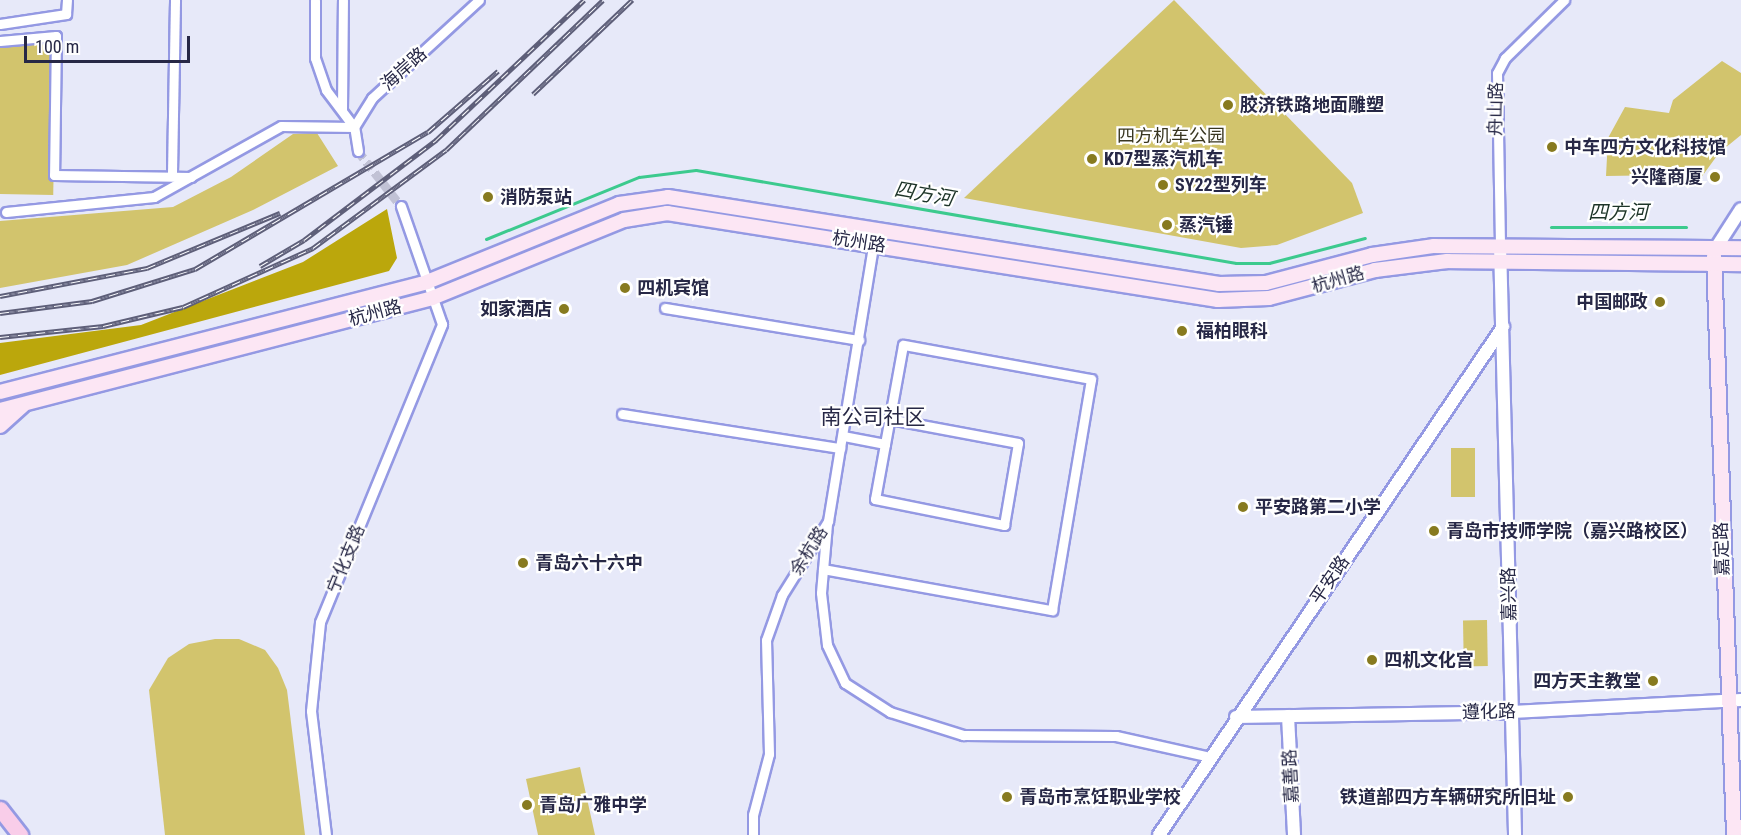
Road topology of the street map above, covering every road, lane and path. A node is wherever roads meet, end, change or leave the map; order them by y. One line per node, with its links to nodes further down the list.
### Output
1 (67, 0): 7 (street)
2 (175, 0): 12 (street)
3 (315, 0): 9 (street)
4 (343, 0): 9 (street)
5 (479, 0): 10 (street, 海岸路)
6 (1564, 0): 19 (street, 舟山路)
7 (0, 24)
8 (0, 41): 12 (street)
9 (342, 110): 10 (street)
10 (354, 127): 11 (street); 13 (street)
11 (358, 151)
12 (172, 173): 13 (street)
13 (191, 177): 16 (street)
14 (401, 206): 25 (street)
15 (1741, 209): 20 (street)
16 (6, 212)
17 (876, 228): 18 (street, 余杭路); 19 (main road, 杭州路); 25 (main road, 杭州路)
18 (874, 245): 22 (main road, 杭州路); 26 (main road, 杭州路); 29 (street, 余杭路)
19 (1500, 245): 20 (main road, 杭州路); 22 (street, 嘉兴路)
20 (1716, 248): 21 (main road, 杭州路); 23 (main road, 嘉定路)
21 (1741, 248)
22 (1500, 260): 23 (main road, 杭州路); 28 (street, 嘉兴路)
23 (1713, 263): 24 (main road, 杭州路); 41 (main road, 嘉定路)
24 (1741, 264)
25 (427, 282): 26 (street); 30 (main road, 杭州路)
26 (432, 298): 31 (main road, 杭州路); 48 (street, 宁化支路)
27 (665, 308): 29 (street)
28 (1503, 327): 42 (street, 嘉兴路); 44 (street, 平安路)
29 (859, 340): 36 (street, 余杭路)
30 (0, 392)
31 (23, 405): 32 (main road, 杭州路); 35 (main road)
32 (0, 410)
33 (622, 414): 38 (street)
34 (890, 418): 37 (street); 37 (street); 40 (street)
35 (0, 426)
36 (843, 436): 37 (street); 38 (street, 余杭路)
37 (885, 444)
38 (840, 448): 39 (street, 余杭路)
39 (828, 521): 40 (street); 49 (street, 余杭路)
40 (823, 569): 45 (street)
41 (1734, 700): 42 (street, 遵化路); 53 (main road, 嘉定路)
42 (1512, 712): 43 (street, 遵化路); 52 (street, 嘉兴路)
43 (1288, 716): 44 (street, 遵化路); 51 (street, 嘉善路)
44 (1236, 717): 45 (street, 平安路)
45 (1210, 757): 50 (street, 平安路)
46 (0, 810): 47 (main road)
47 (20, 835)
48 (326, 835)
49 (753, 835)
50 (1158, 835)
51 (1294, 835)
52 (1515, 835)
53 (1734, 835)

